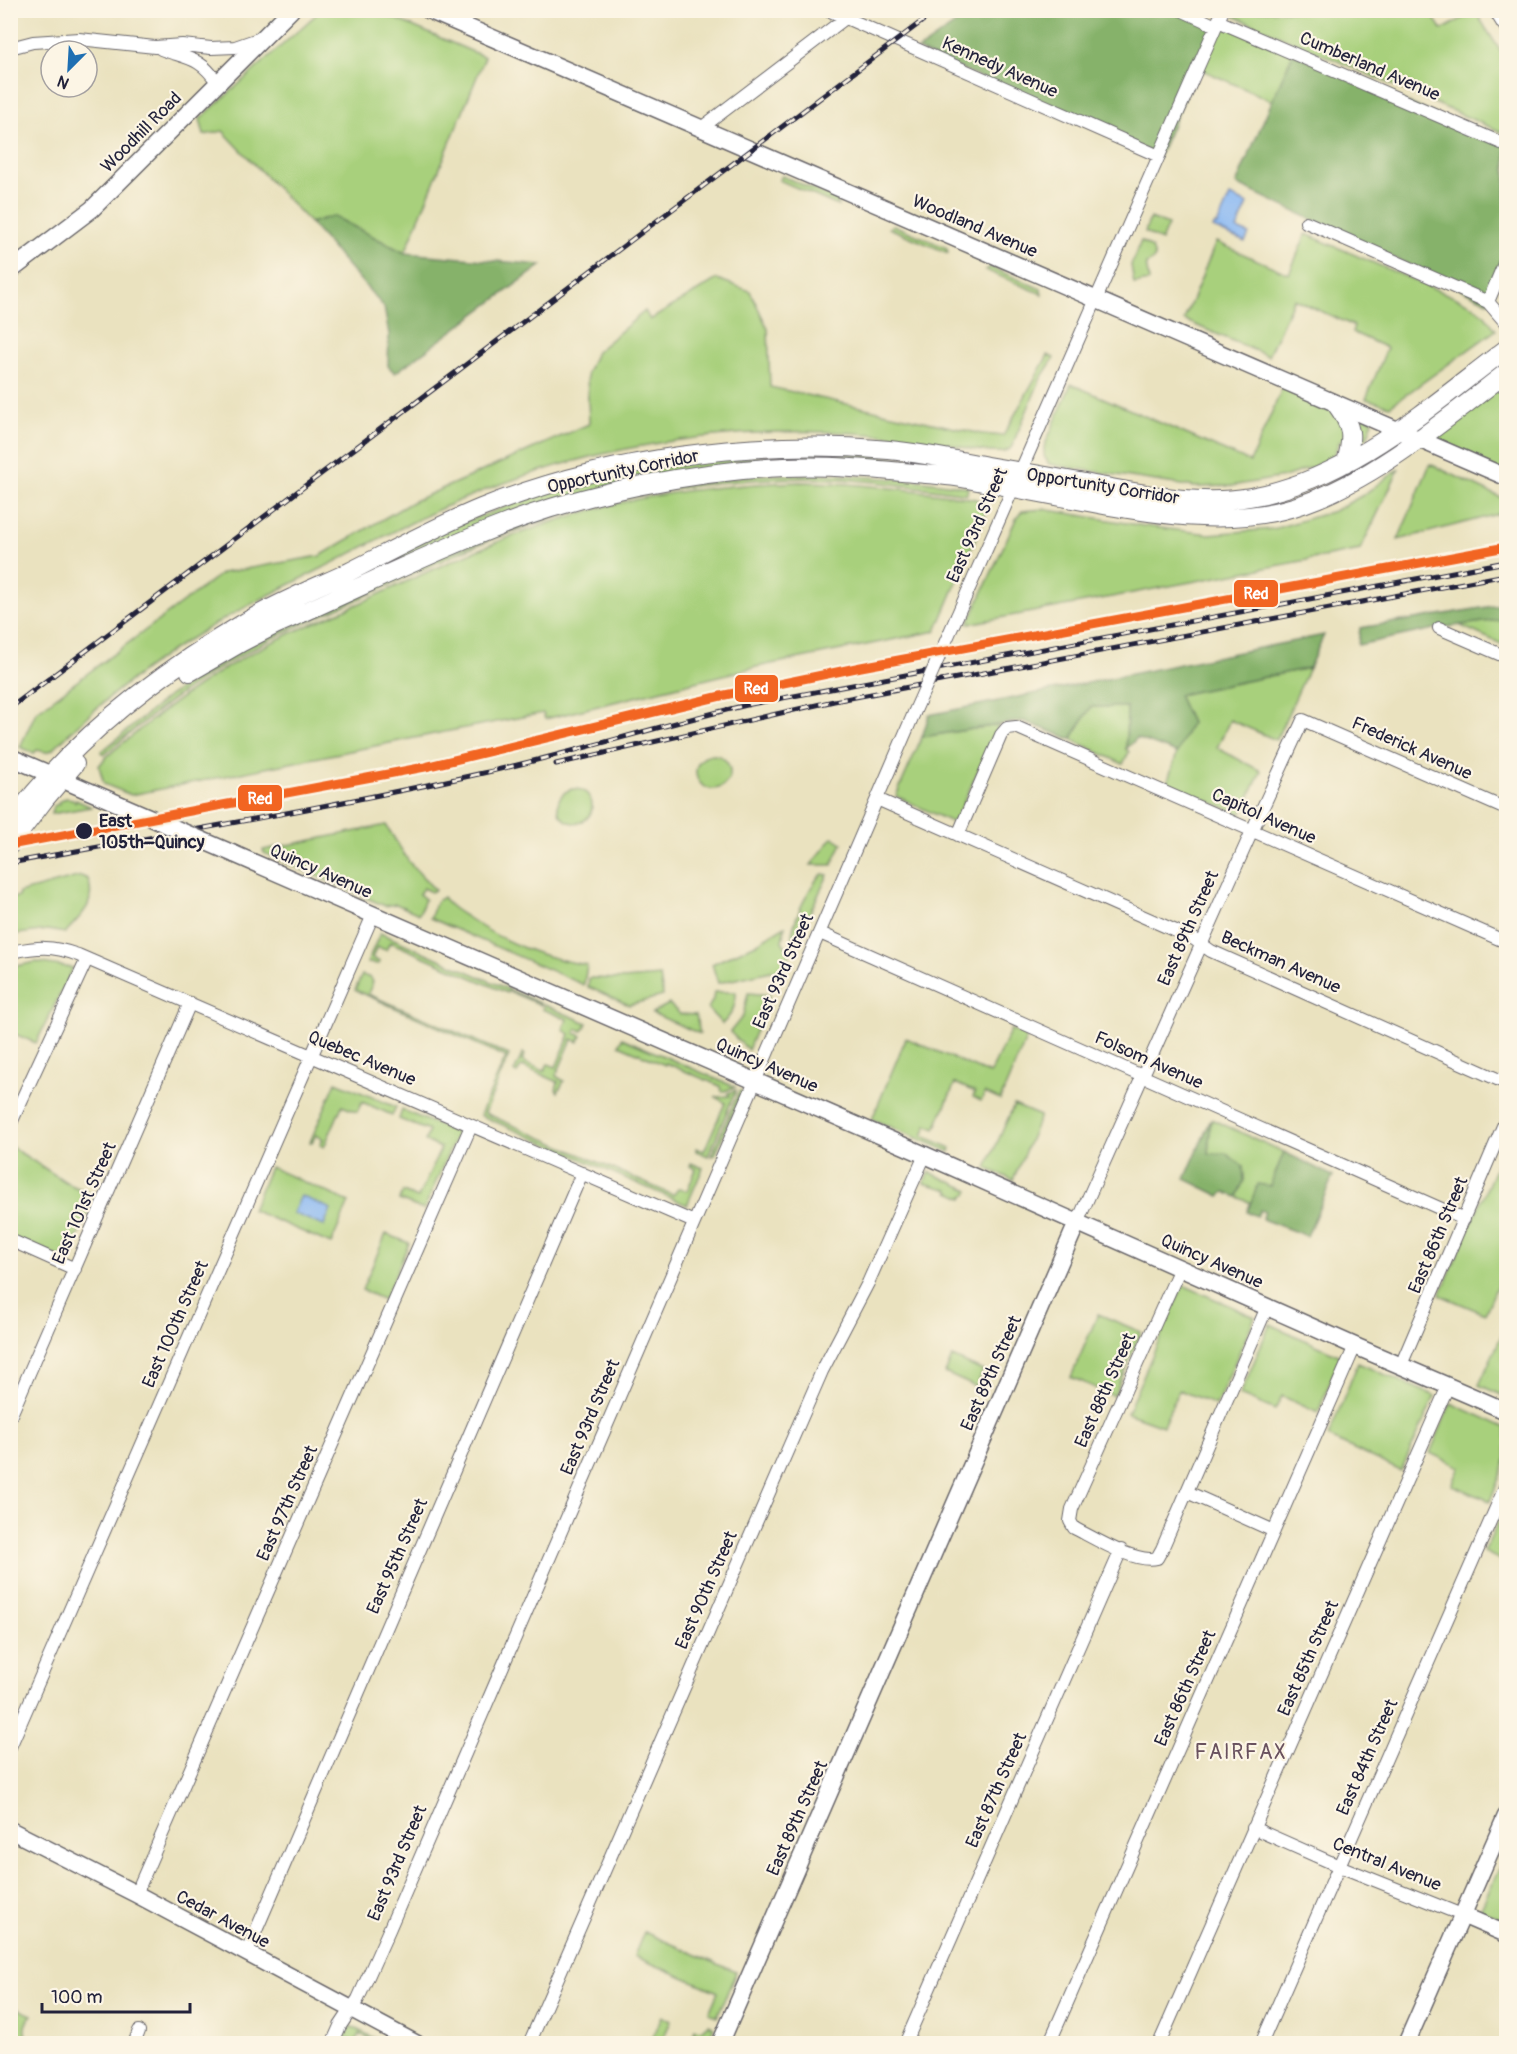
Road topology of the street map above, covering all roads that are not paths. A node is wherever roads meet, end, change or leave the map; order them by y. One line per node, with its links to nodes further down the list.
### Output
1 (291, 10): 9 (street, Woodhill Road)
2 (428, 10): 13 (street, Woodland Avenue)
3 (828, 10): 6 (street, Kennedy Avenue)
4 (1181, 10): 7 (street, Cumberland Avenue)
5 (1498, 10): 8 (main road)
6 (851, 14): 13 (street); 15 (street, Kennedy Avenue)
7 (1219, 19): 14 (street, Cumberland Avenue); 15 (street, East 93rd Street)
8 (1506, 23)
9 (262, 38): 10 (street); 12 (street, Woodhill Road)
10 (155, 47): 11 (street); 12 (street)
11 (10, 48)
12 (217, 82): 18 (street, Woodhill Road)
13 (700, 129): 19 (street, Woodland Avenue)
14 (1506, 145)
15 (1159, 156): 19 (street, East 93rd Street)
16 (1306, 222): 20 (street)
17 (1506, 259): 20 (street)
18 (10, 271)
19 (1097, 301): 24 (street, Woodland Avenue); 28 (street, East 93rd Street)
20 (1488, 302): 21 (street)
21 (1506, 323)
22 (1506, 350): 25 (main road, Opportunity Corridor)
23 (1506, 373): 26 (main road, Opportunity Corridor)
24 (1336, 404): 25 (street, Woodland Avenue); 27 (main road)
25 (1397, 430): 26 (street, Woodland Avenue); 27 (main road, Opportunity Corridor)
26 (1419, 439): 29 (street, Woodland Avenue); 30 (main road, Opportunity Corridor)
27 (1346, 463): 28 (main road, Opportunity Corridor)
28 (1020, 472): 30 (street, East 93rd Street); 35 (main road, Opportunity Corridor)
29 (1506, 477)
30 (1013, 489): 35 (main road, Opportunity Corridor); 36 (street, East 93rd Street, bridge)
31 (1439, 628): 32 (street)
32 (1506, 657)
33 (1303, 720): 37 (street, Frederick Avenue); 39 (street, East 89th Street)
34 (10, 757): 35 (street, Quincy Avenue)
35 (55, 776): 38 (main road, Opportunity Corridor); 41 (main road, Opportunity Corridor); 42 (street, Quincy Avenue, bridge)
36 (877, 799): 40 (street, Beckman Avenue); 43 (street, East 93rd Street)
37 (1506, 809)
38 (11, 822)
39 (1252, 831): 40 (street, Capitol Avenue); 44 (street, Capitol Avenue); 45 (street, East 89th Street)
40 (958, 835): 45 (street, Beckman Avenue)
41 (10, 844)
42 (373, 915): 49 (street, East 100th Street); 51 (street, Quincy Avenue)
43 (820, 933): 50 (street, Folsom Avenue); 51 (street, East 93rd Street)
44 (1506, 942)
45 (1202, 945): 50 (street, East 89th Street); 52 (street, Beckman Avenue)
46 (10, 952): 47 (street, Quebec Avenue)
47 (87, 959): 48 (street, Quebec Avenue); 54 (street)
48 (190, 1003): 49 (street, Quebec Avenue); 63 (street, East 101st Street)
49 (311, 1056): 55 (street, Quebec Avenue); 74 (street, East 100th Street)
50 (1143, 1076): 58 (street, Folsom Avenue); 60 (street, East 89th Street)
51 (754, 1081): 56 (street, Quincy Avenue); 59 (street, East 93rd Street)
52 (1506, 1083)
53 (1506, 1119): 58 (street, East 86th Street)
54 (10, 1125)
55 (471, 1126): 57 (street, Quebec Avenue); 79 (street, East 97th Street)
56 (925, 1155): 60 (street, Quincy Avenue); 88 (street, East 90th Street)
57 (582, 1173): 59 (street, Quebec Avenue); 82 (street, East 95th Street)
58 (1464, 1219): 66 (street, East 86th Street)
59 (694, 1222): 83 (street, East 93rd Street)
60 (1077, 1223): 62 (street, Quincy Avenue); 89 (street, East 89th Street)
61 (10, 1240): 63 (street)
62 (1180, 1268): 64 (street, Quincy Avenue); 73 (street, East 88th Street)
63 (75, 1269): 69 (street, East 101st Street)
64 (1267, 1307): 65 (street, Quincy Avenue); 71 (street)
65 (1355, 1347): 66 (street, Quincy Avenue); 72 (street, East 86th Street)
66 (1401, 1365): 67 (street, Quincy Avenue)
67 (1448, 1386): 68 (street, Quincy Avenue); 76 (street, East 85th Street)
68 (1506, 1411)
69 (10, 1416)
70 (1506, 1485): 78 (street, East 84th Street)
71 (1187, 1492): 72 (street); 73 (street)
72 (1274, 1531): 91 (street, East 86th Street)
73 (1121, 1550): 90 (street, East 87th Street)
74 (10, 1747)
75 (1506, 1816): 80 (street)
76 (1253, 1828): 78 (street, Central Avenue); 92 (street, East 85th Street)
77 (10, 1830): 79 (street, Cedar Avenue)
78 (1339, 1866): 80 (street, Central Avenue); 93 (street, East 84th Street)
79 (136, 1894): 82 (street, Cedar Avenue)
80 (1462, 1915): 81 (street, Central Avenue); 94 (street)
81 (1506, 1934)
82 (246, 1954): 83 (street, Cedar Avenue)
83 (351, 2009): 86 (street, East 93rd Street); 87 (street, Cedar Avenue)
84 (140, 2031): 85 (street)
85 (134, 2043)
86 (332, 2043)
87 (417, 2043)
88 (529, 2043)
89 (720, 2043)
90 (905, 2043)
91 (1048, 2043)
92 (1159, 2043)
93 (1261, 2043)
94 (1406, 2043)

